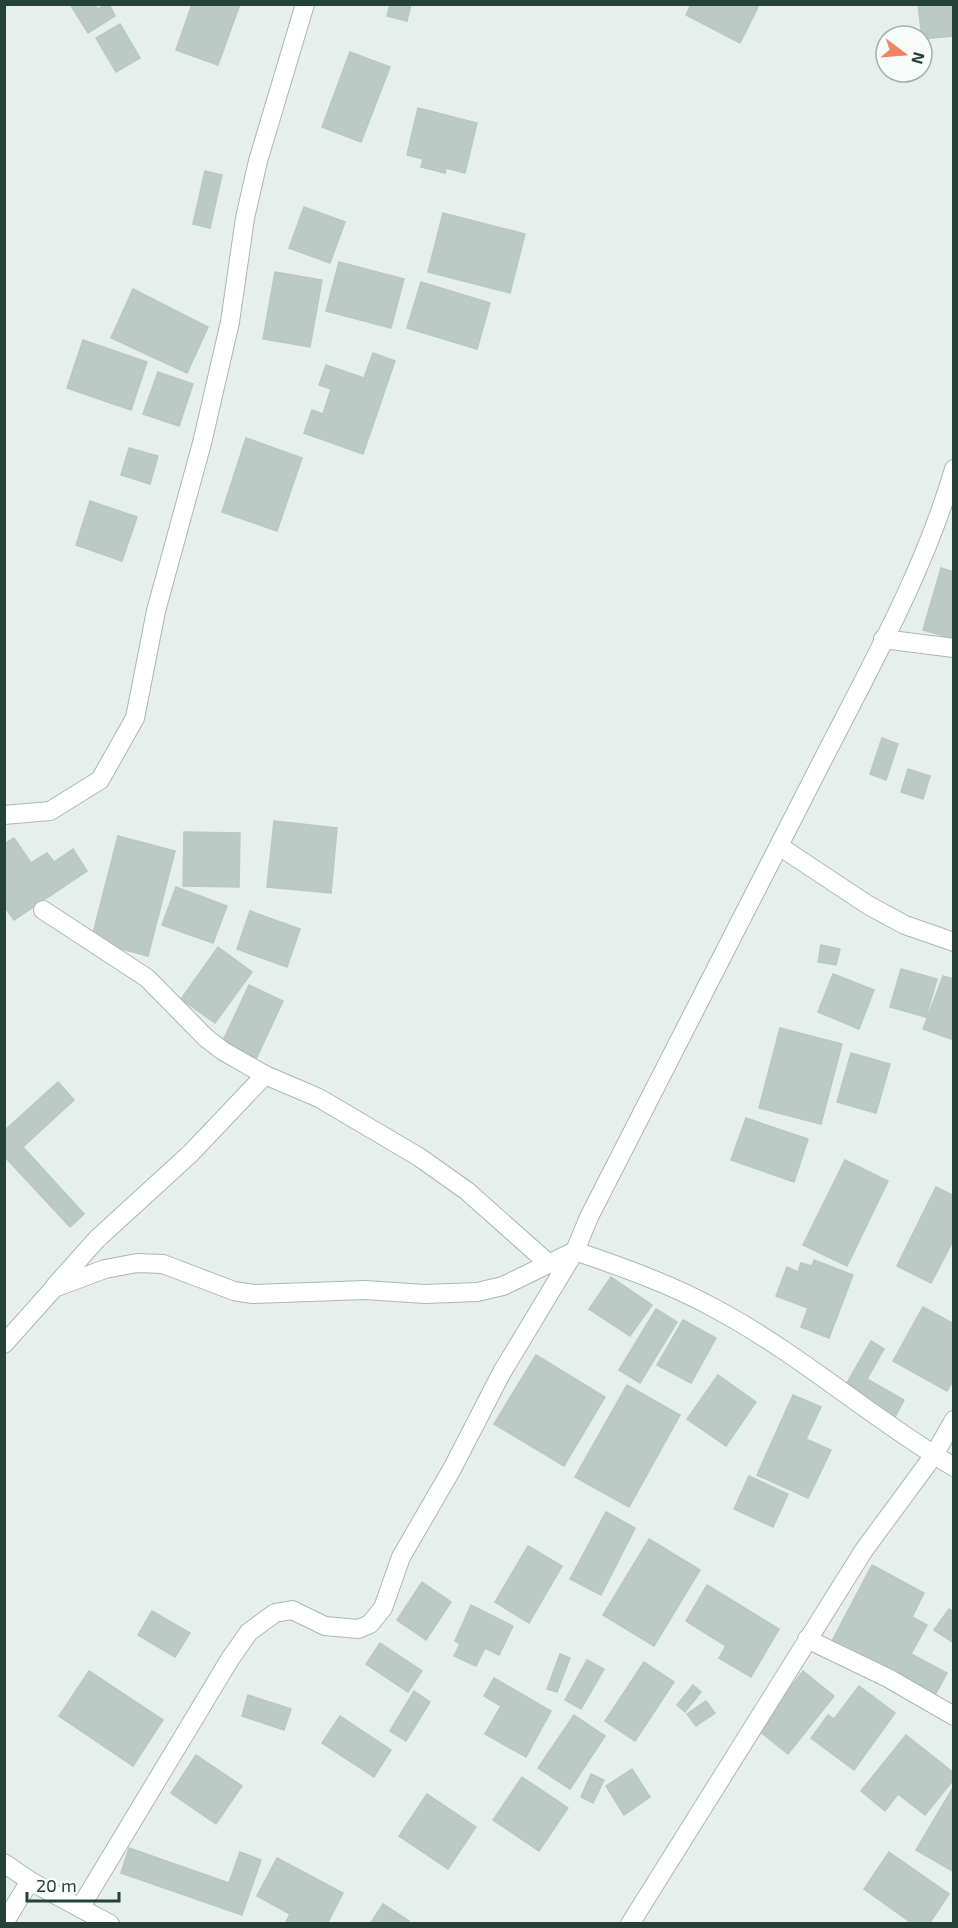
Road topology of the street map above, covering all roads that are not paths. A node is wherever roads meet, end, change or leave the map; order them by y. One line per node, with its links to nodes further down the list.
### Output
1 (305, 4): 5 (street)
2 (954, 468): 3 (street)
3 (883, 639): 4 (street); 6 (street)
4 (954, 648)
5 (4, 815)
6 (779, 846): 8 (street); 10 (street)
7 (43, 910): 9 (street)
8 (954, 942)
9 (265, 1075): 11 (street); 12 (street)
10 (575, 1251): 11 (street); 15 (street); 21 (street)
11 (549, 1264): 12 (street)
12 (54, 1288): 13 (street)
13 (4, 1344)
14 (954, 1420): 15 (street)
15 (934, 1455): 16 (street); 17 (street)
16 (954, 1467)
17 (807, 1639): 18 (street); 24 (street)
18 (954, 1716)
19 (4, 1863): 20 (street)
20 (30, 1881): 21 (street); 22 (street)
21 (80, 1908): 23 (street)
22 (4, 1923)
23 (110, 1923)
24 (630, 1923)

